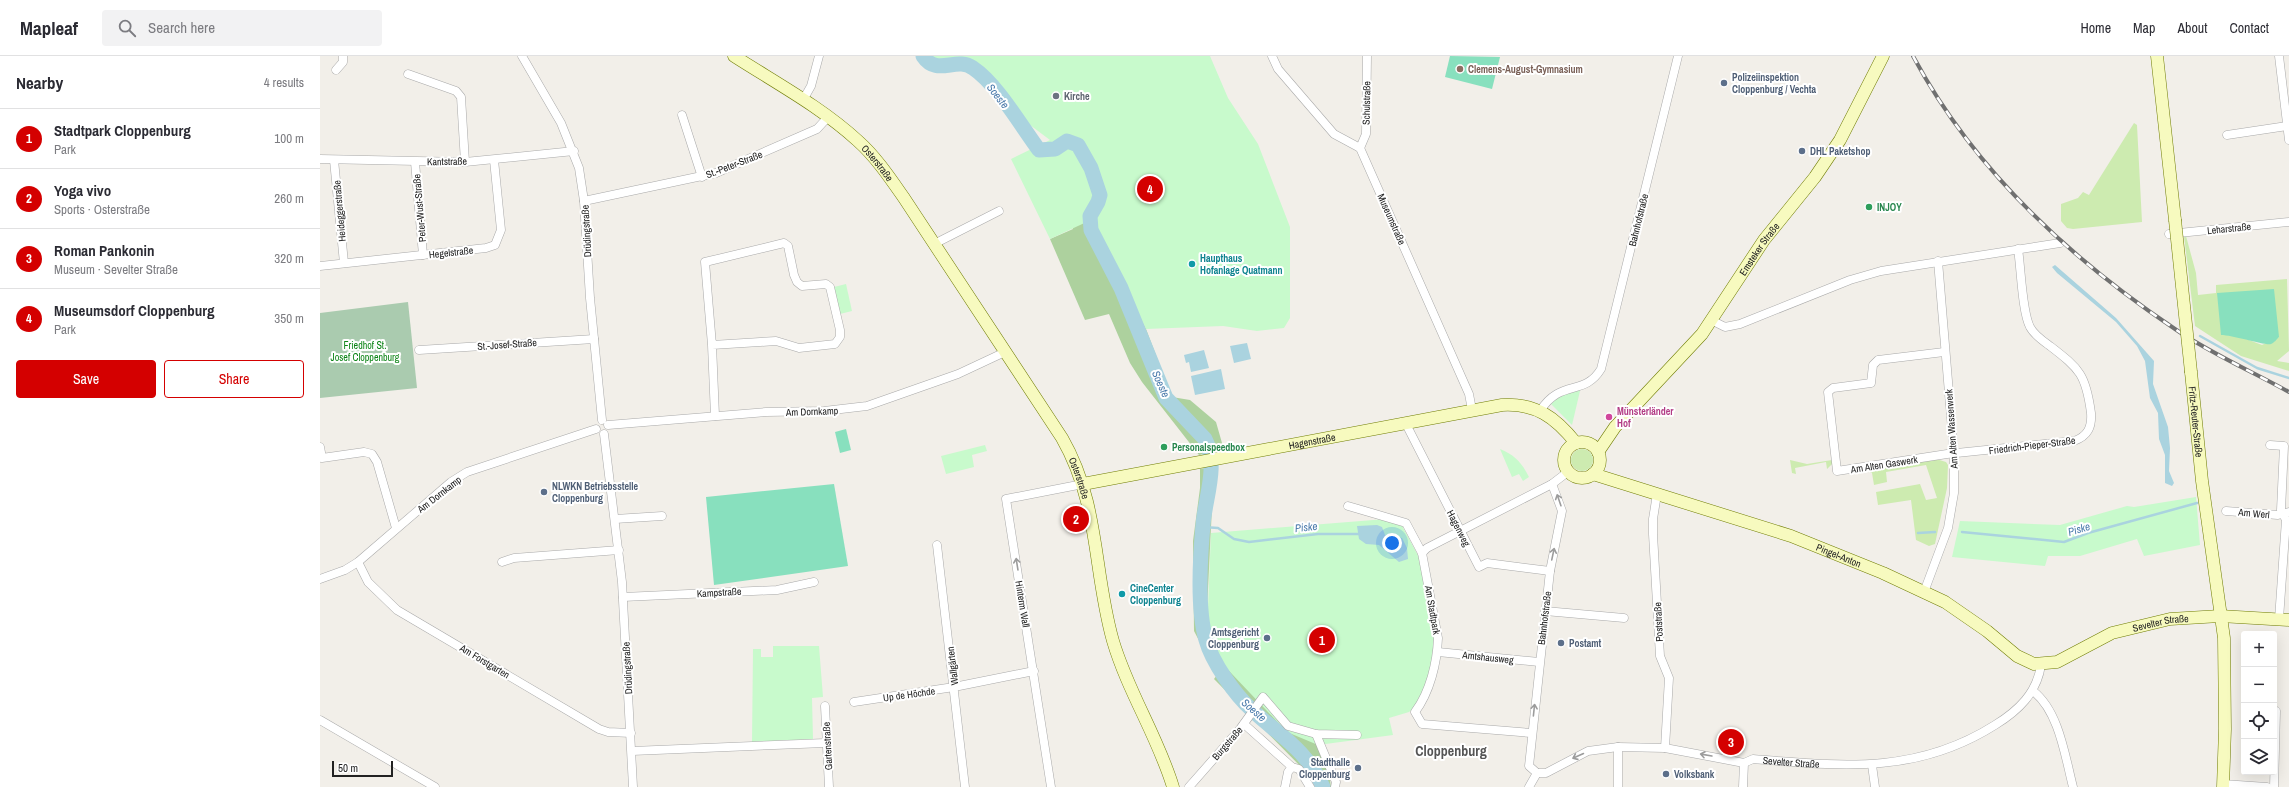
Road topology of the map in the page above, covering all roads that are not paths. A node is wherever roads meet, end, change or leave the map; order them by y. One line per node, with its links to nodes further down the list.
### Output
1 (343, 56): 11 (street)
2 (522, 56): 20 (street, Drüdingstraße)
3 (734, 56): 13 (street, Osterstraße)
4 (819, 56): 13 (street)
5 (1272, 56): 19 (street)
6 (1367, 56): 19 (street, Schulstraße)
7 (1678, 56): 45 (street, Bahnhofstraße)
8 (2156, 56): 79 (street, Fritz-Reuter-Straße, bridge)
9 (2279, 56): 16 (street)
10 (1881, 57): 38 (street, Emsteker Straße)
11 (336, 70)
12 (408, 74): 25 (street)
13 (803, 100): 15 (street, Osterstraße)
14 (682, 116): 26 (street)
15 (828, 117): 26 (street, St.-Peter-Straße); 32 (street, Osterstraße)
16 (2287, 126): 17 (street); 18 (street)
17 (2227, 135)
18 (2289, 140)
19 (1360, 148): 44 (street, Museumstraße)
20 (574, 151): 23 (street, Kantstraße); 27 (street, Drüdingstraße)
21 (320, 159): 22 (street, Kantstraße)
22 (334, 160): 24 (street, Kantstraße); 36 (street, Heideggerstraße)
23 (494, 160): 25 (street, Kantstraße); 34 (street, Hegelstraße)
24 (415, 162): 25 (street, Kantstraße); 34 (street, Peter-Wust-Straße)
25 (465, 162)
26 (702, 177): 27 (street, St.-Peter-Straße)
27 (584, 201): 39 (street, Drüdingstraße)
28 (999, 211): 32 (street)
29 (2289, 222): 30 (street, Leharstraße)
30 (2169, 234)
31 (2060, 243): 33 (street)
32 (934, 244): 42 (street, Osterstraße)
33 (2018, 249): 35 (street); 55 (street, Friedrich-Pieper-Straße)
34 (423, 255): 36 (street, Hegelstraße)
35 (1938, 261): 38 (street); 43 (street, Am Alten Wasserwerk)
36 (344, 263): 37 (street, Hegelstraße)
37 (320, 266)
38 (1711, 320): 54 (street, Emsteker Straße)
39 (594, 339): 41 (street, St.-Josef-Straße); 47 (street, Drüdingstraße)
40 (712, 345): 40 (street); 46 (street)
41 (419, 350)
42 (1005, 352): 46 (street, Am Dornkamp); 58 (street, Osterstraße)
43 (1944, 352): 55 (street, Am Alten Wasserwerk); 55 (street, Am Alten Gaswerk)
44 (1472, 410): 45 (street, Hagenstraße); 48 (street, Hagenstraße)
45 (1540, 411): 52 (street, Hagenstraße)
46 (715, 416): 47 (street, Am Dornkamp)
47 (605, 422): 49 (street); 50 (street)
48 (1406, 424): 58 (street, Hagenstraße); 67 (street, Hagenweg)
49 (596, 429): 50 (street); 66 (street, Am Dornkamp)
50 (604, 434): 65 (street, Drüdingstraße)
51 (2270, 445): 63 (street, Am Werl)
52 (1572, 446): 54 (street); 56 (street)
53 (320, 447): 66 (street)
54 (1594, 448): 57 (street)
55 (1954, 453): 76 (street, Am Alten Wasserwerk)
56 (1568, 471): 57 (street); 59 (street)
57 (1596, 471): 60 (street, Pingel-Anton)
58 (1083, 484): 85 (street, Hinterm Wall, one-way to 58); 111 (street, Osterstraße)
59 (1552, 484): 67 (street); 73 (street, Bahnhofstraße, one-way to 59)
60 (1657, 494): 76 (street, Pingel-Anton); 99 (street, Poststraße)
61 (1348, 506): 70 (street, Am Stadtpark)
62 (2226, 511): 63 (street, Am Werl)
63 (2286, 513): 81 (street, Am Werl)
64 (662, 516): 65 (street)
65 (615, 519): 69 (street, Drüdingstraße)
66 (396, 528): 71 (street, Am Dornkamp)
67 (1460, 530): 70 (street); 73 (street, Hagenweg)
68 (937, 545): 86 (street, Wallgärten)
69 (619, 550): 72 (street); 77 (street, Drüdingstraße)
70 (1422, 553): 82 (street, Am Stadtpark)
71 (358, 562): 74 (street, Am Dornkamp); 92 (street, Am Forstgarten)
72 (502, 562)
73 (1550, 571): 78 (street, Bahnhofstraße)
74 (320, 579)
75 (814, 582): 77 (street, Kampstraße)
76 (1924, 592): 84 (street, Pingel-Anton)
77 (623, 597): 92 (street, Drüdingstraße)
78 (1545, 611): 80 (street); 83 (street, Bahnhofstraße)
79 (2220, 616): 81 (street, Sevelter Straße); 84 (street, Sevelter Straße); 105 (street, Fritz-Reuter-Straße)
80 (1624, 618)
81 (2284, 619)
82 (1438, 652): 83 (street, Amtshausweg); 93 (street, Am Stadtpark)
83 (1539, 662): 93 (street, Bahnhofstraße, one-way to 83)
84 (2041, 665): 87 (street)
85 (1034, 671): 86 (street, Up de Höchde); 110 (street, Hinterm Wall)
86 (954, 687): 88 (street, Up de Höchde); 109 (street, Wallgärten)
87 (2033, 691): 102 (street, Sevelter Straße); 120 (street)
88 (854, 702)
89 (825, 706): 97 (street, Gartenstraße)
90 (320, 720): 106 (street)
91 (1246, 722): 94 (street, Burgstraße); 103 (street); 112 (street, Burgstraße)
92 (630, 733): 100 (street, Drüdingstraße)
93 (1531, 733): 104 (street, Bahnhofstraße)
94 (1316, 734): 95 (street); 115 (street)
95 (1357, 735)
96 (2275, 739): 122 (street)
97 (825, 743): 100 (street); 108 (street, Gartenstraße)
98 (1618, 747): 99 (street, Sevelter Straße); 104 (street, Sevelter Straße, one-way to 104); 117 (street)
99 (1665, 748): 101 (street, Sevelter Straße, one-way to 99)
100 (632, 751): 107 (street, Drüdingstraße)
101 (1744, 763): 102 (street, Sevelter Straße); 118 (street)
102 (1872, 765): 119 (street)
103 (1292, 767): 113 (street); 114 (street)
104 (1537, 773): 116 (street)
105 (2223, 785): 121 (street)
106 (435, 787)
107 (633, 787)
108 (829, 787)
109 (965, 787)
110 (1051, 787)
111 (1173, 787)
112 (1189, 787)
113 (1284, 787)
114 (1310, 787)
115 (1335, 787)
116 (1529, 787)
117 (1618, 787)
118 (1743, 787)
119 (1875, 787)
120 (2073, 787)
121 (2267, 787)
122 (2274, 787)

